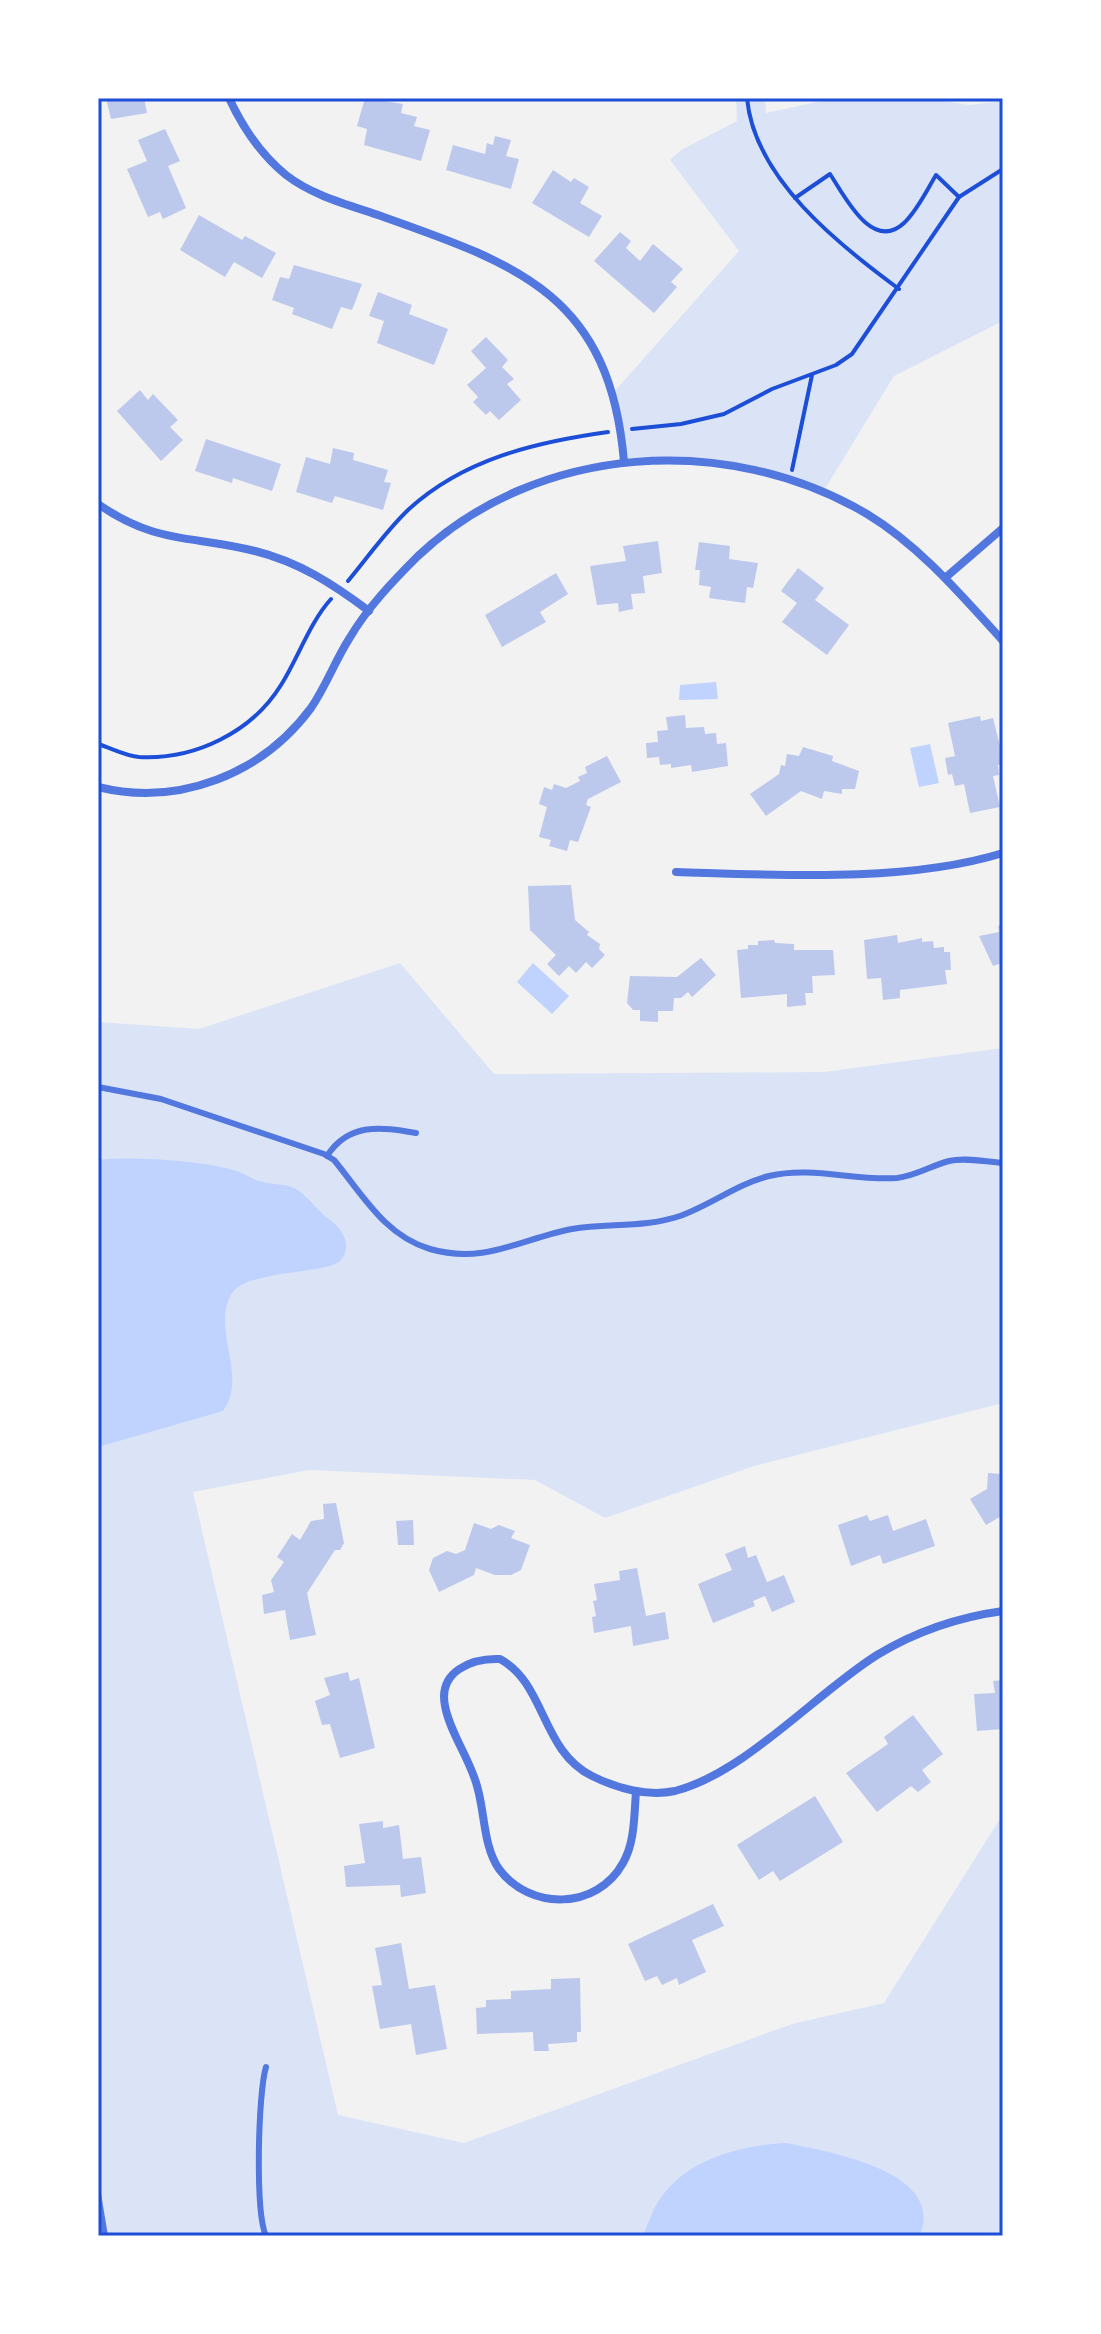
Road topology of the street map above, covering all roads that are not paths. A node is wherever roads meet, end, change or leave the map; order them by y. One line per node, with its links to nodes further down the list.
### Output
1 (229, 98): 2 (street)
2 (624, 462): 5 (street); 6 (street)
3 (98, 504): 6 (street)
4 (1003, 528): 5 (street)
5 (945, 578): 7 (street)
6 (369, 611): 8 (street)
7 (1003, 641)
8 (98, 787)
9 (1003, 853): 10 (street)
10 (676, 872)
11 (98, 1087): 13 (lane)
12 (416, 1133): 13 (lane)
13 (327, 1156): 14 (lane)
14 (1003, 1163)
15 (1003, 1611): 16 (street)
16 (636, 1792): 16 (street)
17 (266, 2067): 20 (lane)
18 (98, 2194): 19 (lane)
19 (105, 2236)
20 (266, 2236)

